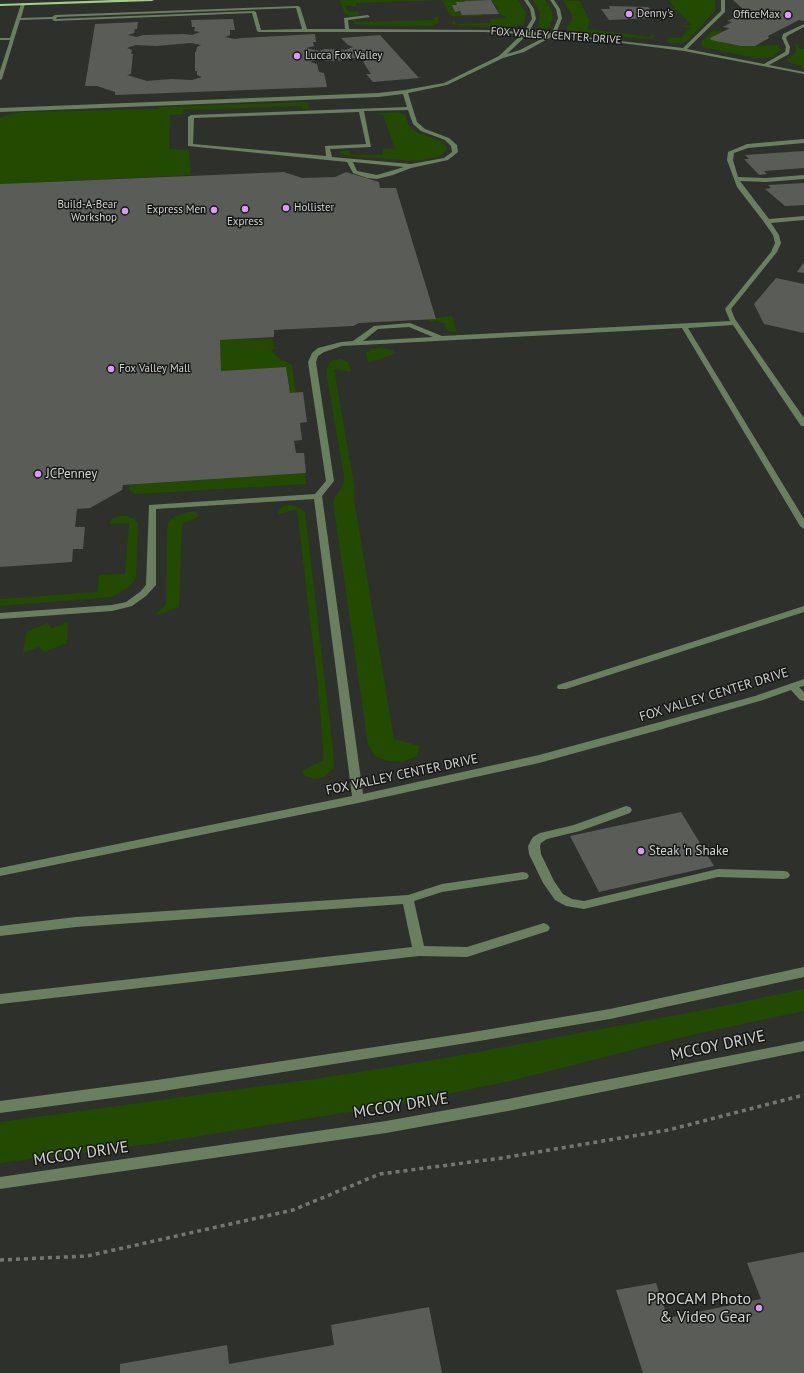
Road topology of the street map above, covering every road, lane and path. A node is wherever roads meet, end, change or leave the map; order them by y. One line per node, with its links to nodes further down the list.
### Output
1 (152, 0): 5 (main road)
2 (526, 0): 13 (street)
3 (552, 0): 14 (street)
4 (723, 0): 17 (street)
5 (22, 4): 6 (main road); 9 (street)
6 (0, 5)
7 (368, 16): 12 (street)
8 (54, 18): 9 (street); 11 (street, FOX VALLEY CENTER DRIVE); 11 (street)
9 (18, 19): 16 (street)
10 (804, 25): 19 (street)
11 (305, 30): 12 (street, FOX VALLEY CENTER DRIVE)
12 (348, 30): 13 (street, FOX VALLEY CENTER DRIVE)
13 (526, 33): 14 (street, FOX VALLEY CENTER DRIVE); 18 (street)
14 (554, 34): 17 (street, FOX VALLEY CENTER DRIVE); 18 (street)
15 (0, 39): 16 (street)
16 (12, 39): 21 (street)
17 (684, 50): 19 (street, FOX VALLEY CENTER DRIVE)
18 (501, 57): 22 (street)
19 (765, 65): 20 (street, FOX VALLEY CENTER DRIVE)
20 (804, 73)
21 (0, 79)
22 (405, 92): 23 (street); 24 (street)
23 (316, 97): 25 (street); 27 (street)
24 (410, 108): 26 (street); 31 (street)
25 (0, 110)
26 (361, 110): 27 (street); 29 (street)
27 (319, 112): 29 (street)
28 (804, 141): 33 (street)
29 (329, 158): 30 (street)
30 (349, 160): 31 (street); 31 (street)
31 (411, 166)
32 (804, 177): 33 (street)
33 (736, 179): 35 (street)
34 (804, 218): 35 (street)
35 (767, 221): 36 (street)
36 (734, 323): 37 (street); 40 (street)
37 (684, 326): 38 (street); 42 (street)
38 (442, 338): 39 (street); 39 (street)
39 (355, 343): 41 (street)
40 (804, 424)
41 (318, 496): 44 (street); 49 (street)
42 (804, 526)
43 (804, 609): 47 (street)
44 (0, 616)
45 (804, 682): 46 (street, FOX VALLEY CENTER DRIVE)
46 (792, 686): 48 (street); 49 (street, FOX VALLEY CENTER DRIVE)
47 (562, 687)
48 (804, 698)
49 (358, 799): 51 (street, FOX VALLEY CENTER DRIVE)
50 (626, 810): 52 (street)
51 (0, 872)
52 (784, 875)
53 (523, 876): 54 (street)
54 (408, 899): 56 (street); 57 (street)
55 (544, 928): 57 (street)
56 (0, 930)
57 (418, 951): 59 (street)
58 (804, 972): 62 (street)
59 (0, 998)
60 (804, 1046): 63 (street, MCCOY DRIVE)
61 (804, 1095): 64 (path)
62 (0, 1107)
63 (0, 1183)
64 (0, 1260)

